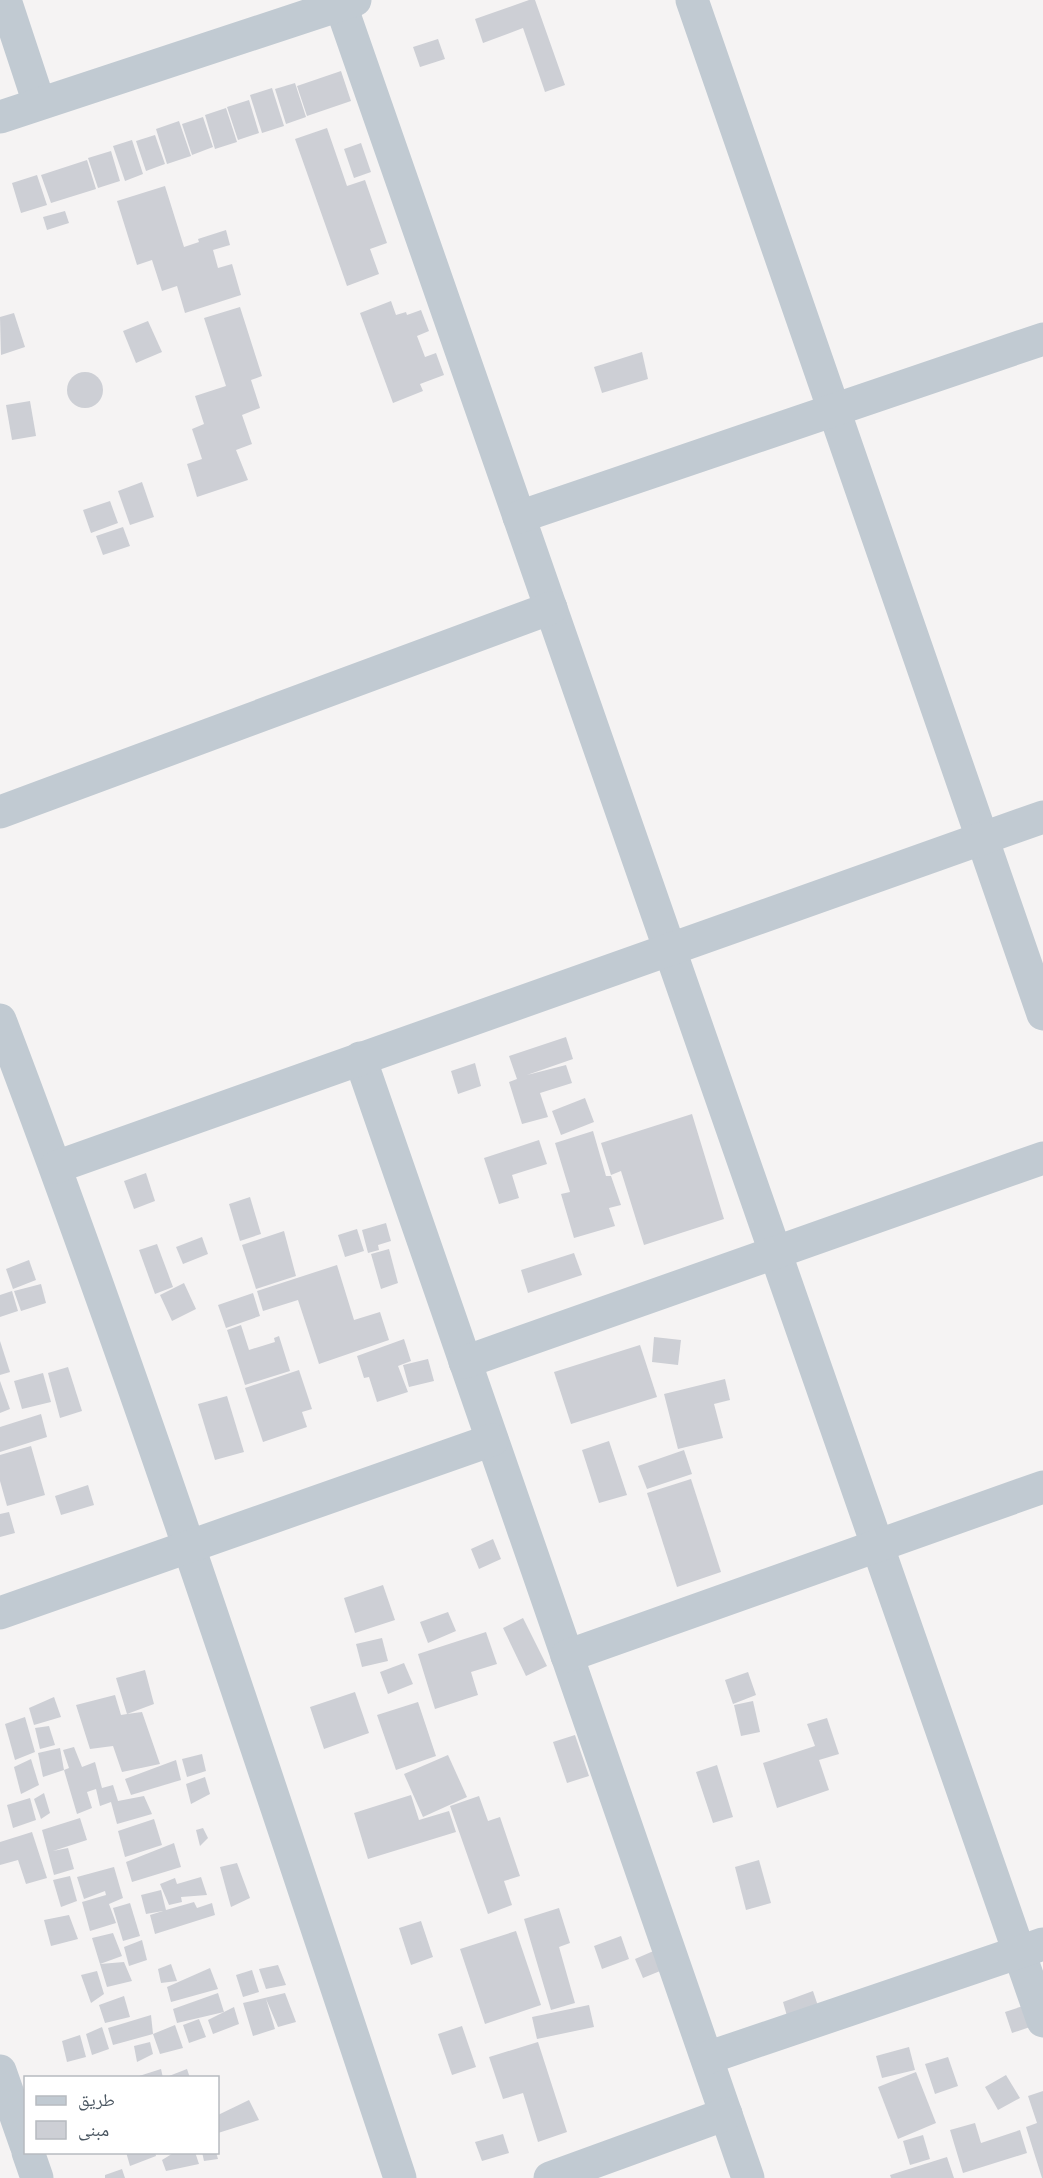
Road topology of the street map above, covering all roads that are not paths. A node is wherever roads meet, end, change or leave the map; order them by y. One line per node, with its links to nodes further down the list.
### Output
1 (5, 0): 4 (street)
2 (692, 0): 7 (street)
3 (345, 2): 4 (street); 8 (street)
4 (39, 103): 5 (street)
5 (0, 117)
6 (1043, 339): 7 (street)
7 (833, 409): 8 (street); 12 (street)
8 (519, 517): 9 (street)
9 (551, 608): 10 (street); 13 (street)
10 (0, 812)
11 (1043, 817): 12 (street)
12 (982, 839): 13 (street); 14 (street)
13 (669, 948): 16 (street); 19 (street)
14 (1043, 1014)
15 (0, 1020): 18 (street)
16 (360, 1058): 18 (street); 20 (street)
17 (1043, 1158): 19 (street)
18 (56, 1167): 24 (street)
19 (776, 1254): 20 (street); 23 (street)
20 (465, 1362): 21 (street)
21 (492, 1440): 24 (street); 26 (street)
22 (1043, 1487): 23 (street)
23 (877, 1546): 26 (street); 27 (street)
24 (189, 1547): 25 (street); 35 (street)
25 (0, 1613)
26 (567, 1656): 29 (street)
27 (1031, 1948): 28 (street); 29 (street)
28 (1043, 2021)
29 (707, 2058): 31 (street)
30 (0, 2071): 32 (street)
31 (726, 2114): 36 (street); 37 (street)
32 (24, 2139)
33 (29, 2154): 34 (street)
34 (37, 2178)
35 (400, 2178)
36 (550, 2178)
37 (748, 2178)

